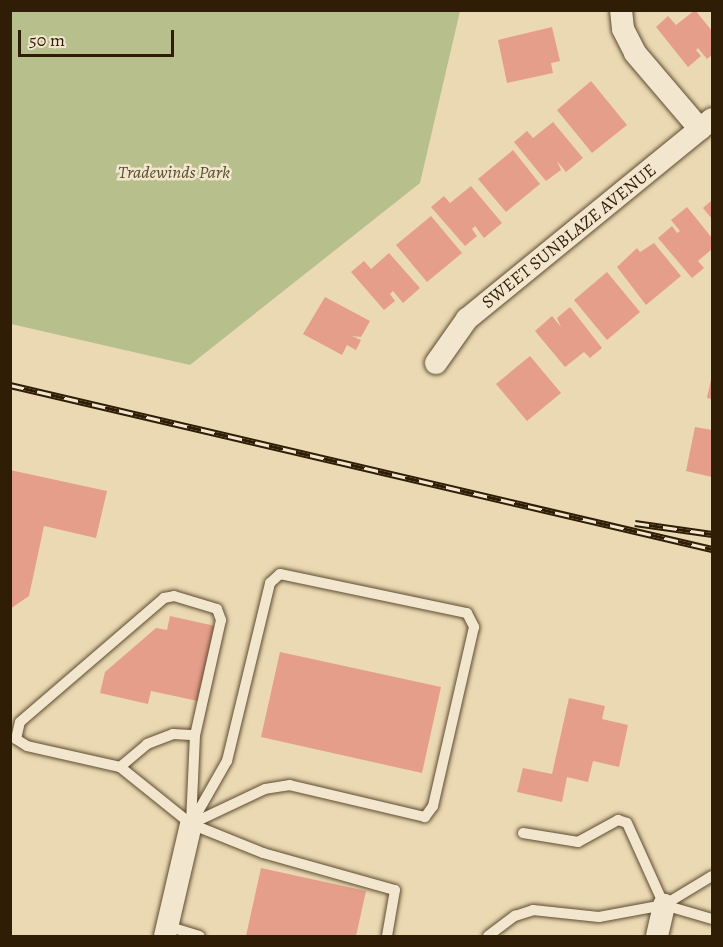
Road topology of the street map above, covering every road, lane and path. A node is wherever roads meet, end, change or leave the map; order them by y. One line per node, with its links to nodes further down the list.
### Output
1 (621, 10): 2 (street)
2 (706, 124): 3 (street, SWEET SUNBLAZE AVENUE)
3 (436, 363)
4 (195, 735): 5 (lane); 5 (lane); 6 (lane)
5 (120, 767): 6 (lane)
6 (191, 824): 6 (lane); 11 (street); 13 (lane)
7 (523, 833): 9 (lane)
8 (712, 876): 9 (lane)
9 (664, 905): 10 (lane); 14 (lane); 15 (street)
10 (712, 919)
11 (166, 931): 12 (lane)
12 (199, 936)
13 (387, 936)
14 (488, 936)
15 (657, 936)

